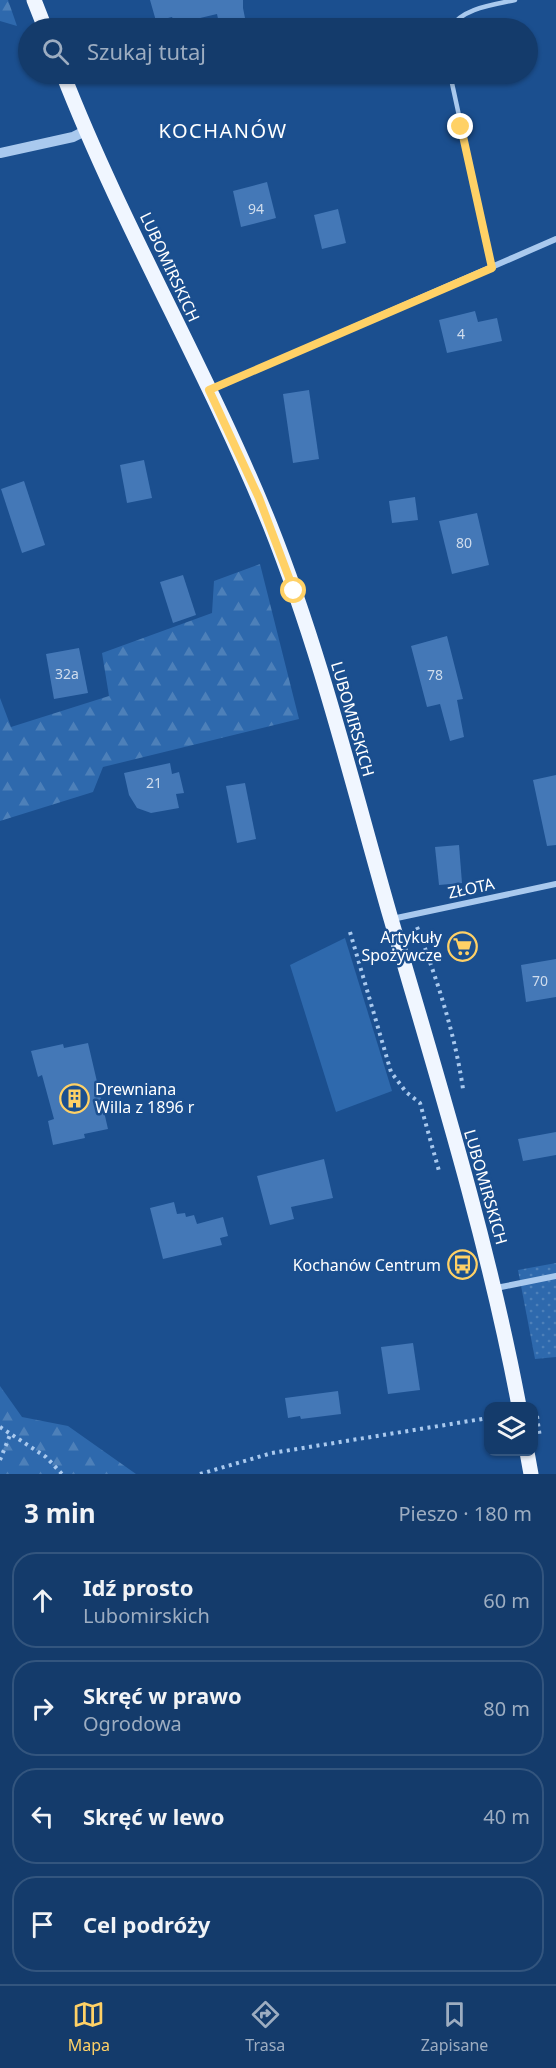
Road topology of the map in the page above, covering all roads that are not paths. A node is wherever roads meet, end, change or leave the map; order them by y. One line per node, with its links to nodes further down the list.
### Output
1 (34, 0): 3 (main road)
2 (515, 0): 4 (lane)
3 (41, 18)
4 (456, 18)
5 (67, 84): 7 (main road, LUBOMIRSKICH)
6 (452, 84): 10 (lane)
7 (87, 130): 8 (street); 11 (main road, LUBOMIRSKICH)
8 (0, 153)
9 (556, 239): 10 (street)
10 (492, 268): 11 (street)
11 (209, 390): 13 (main road, LUBOMIRSKICH)
12 (556, 884): 13 (street, ZŁOTA)
13 (391, 919): 15 (main road, LUBOMIRSKICH)
14 (556, 1276): 15 (street)
15 (495, 1288): 16 (main road, LUBOMIRSKICH)
16 (518, 1402)
17 (528, 1456): 18 (main road)
18 (531, 1474)

